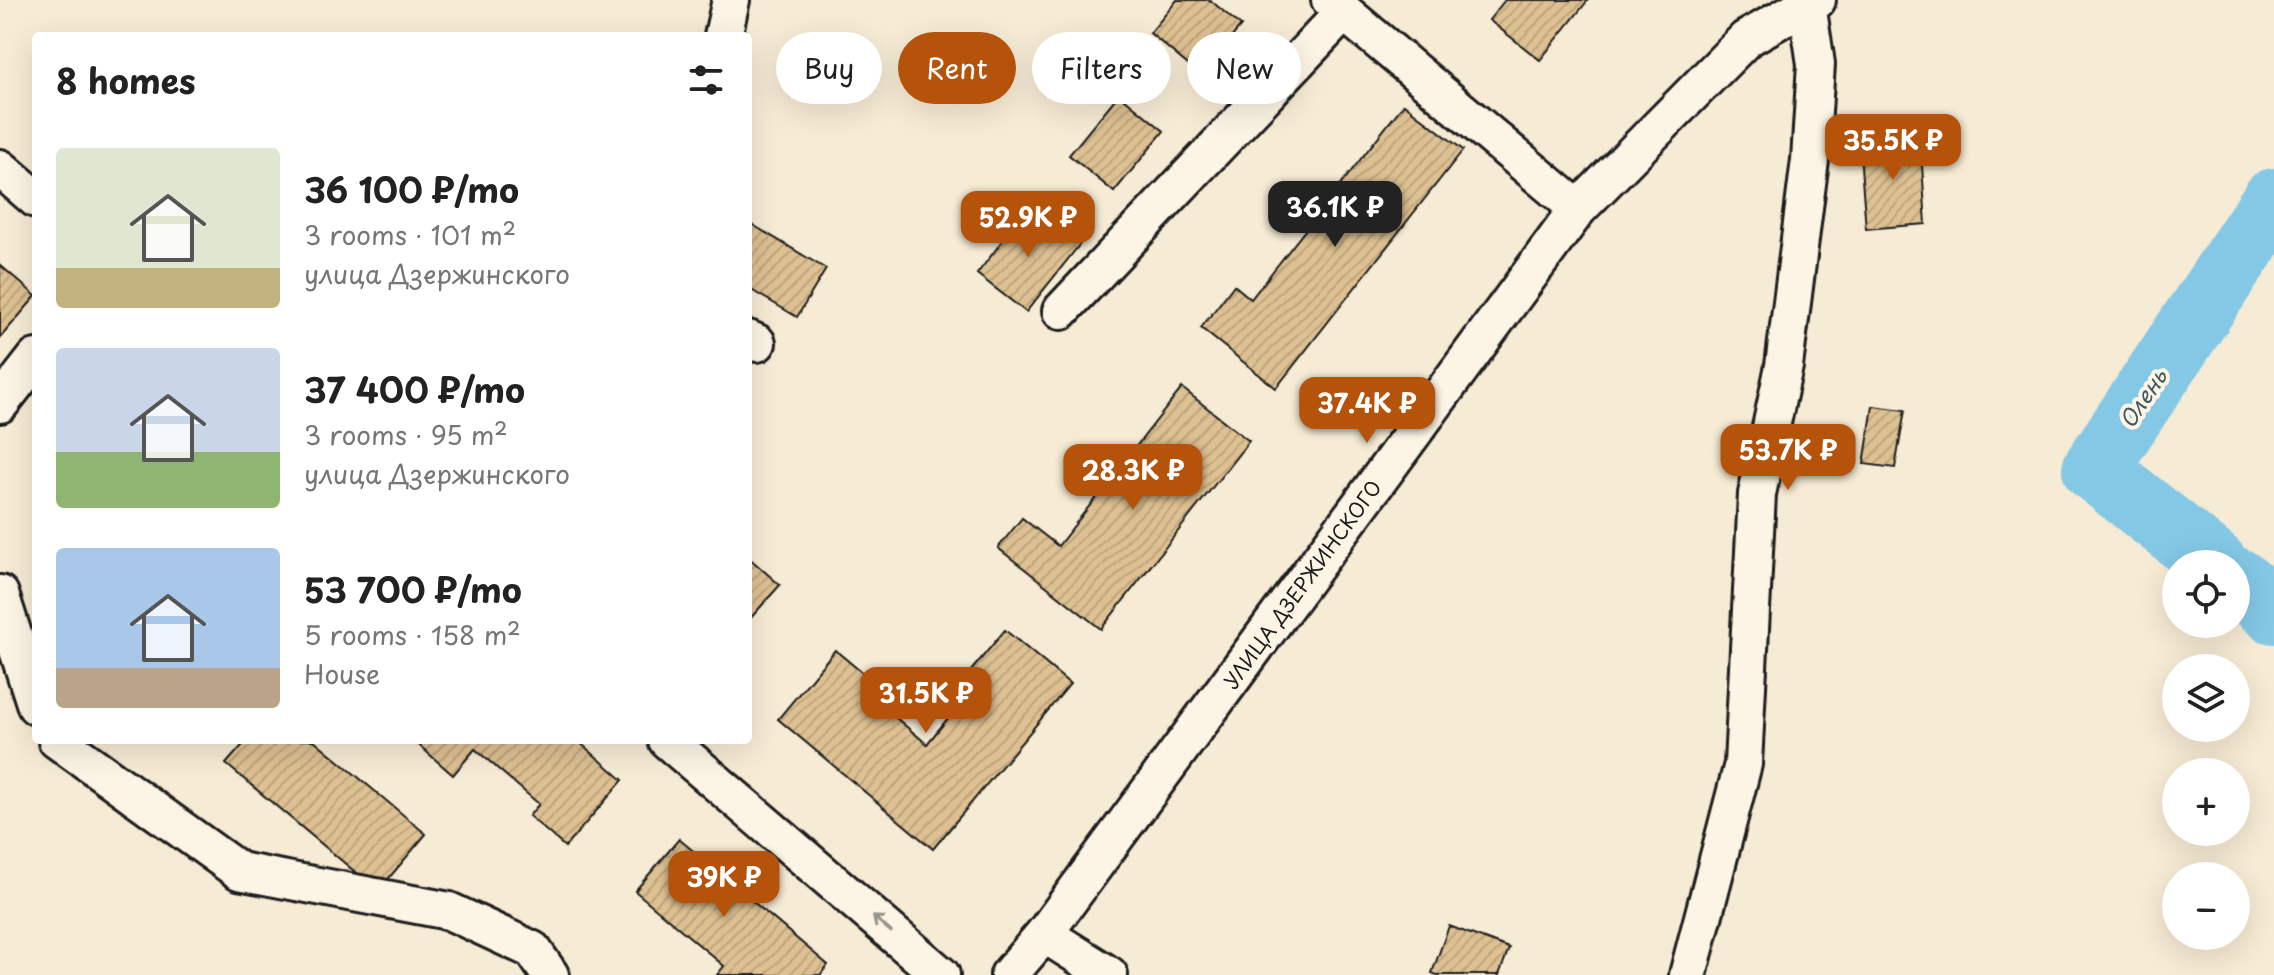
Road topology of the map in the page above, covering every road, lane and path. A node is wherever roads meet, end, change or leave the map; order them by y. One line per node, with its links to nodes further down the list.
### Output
1 (731, 0): 4 (street)
2 (1812, 2): 7 (street, УЛИЦА ДЗЕРЖИНСКОГО); 20 (street)
3 (1337, 6): 7 (street); 8 (street)
4 (724, 32)
5 (0, 168): 6 (street)
6 (32, 196)
7 (1578, 209): 15 (street, УЛИЦА ДЗЕРЖИНСКОГО)
8 (1061, 311)
9 (32, 363): 10 (street)
10 (0, 404)
11 (0, 594): 12 (street)
12 (32, 695)
13 (63, 744): 16 (street)
14 (672, 744): 17 (street, one-way to 14)
15 (1044, 934): 18 (street, УЛИЦА ДЗЕРЖИНСКОГО); 19 (street)
16 (550, 975)
17 (941, 975)
18 (1009, 975)
19 (1109, 975)
20 (1688, 975)

